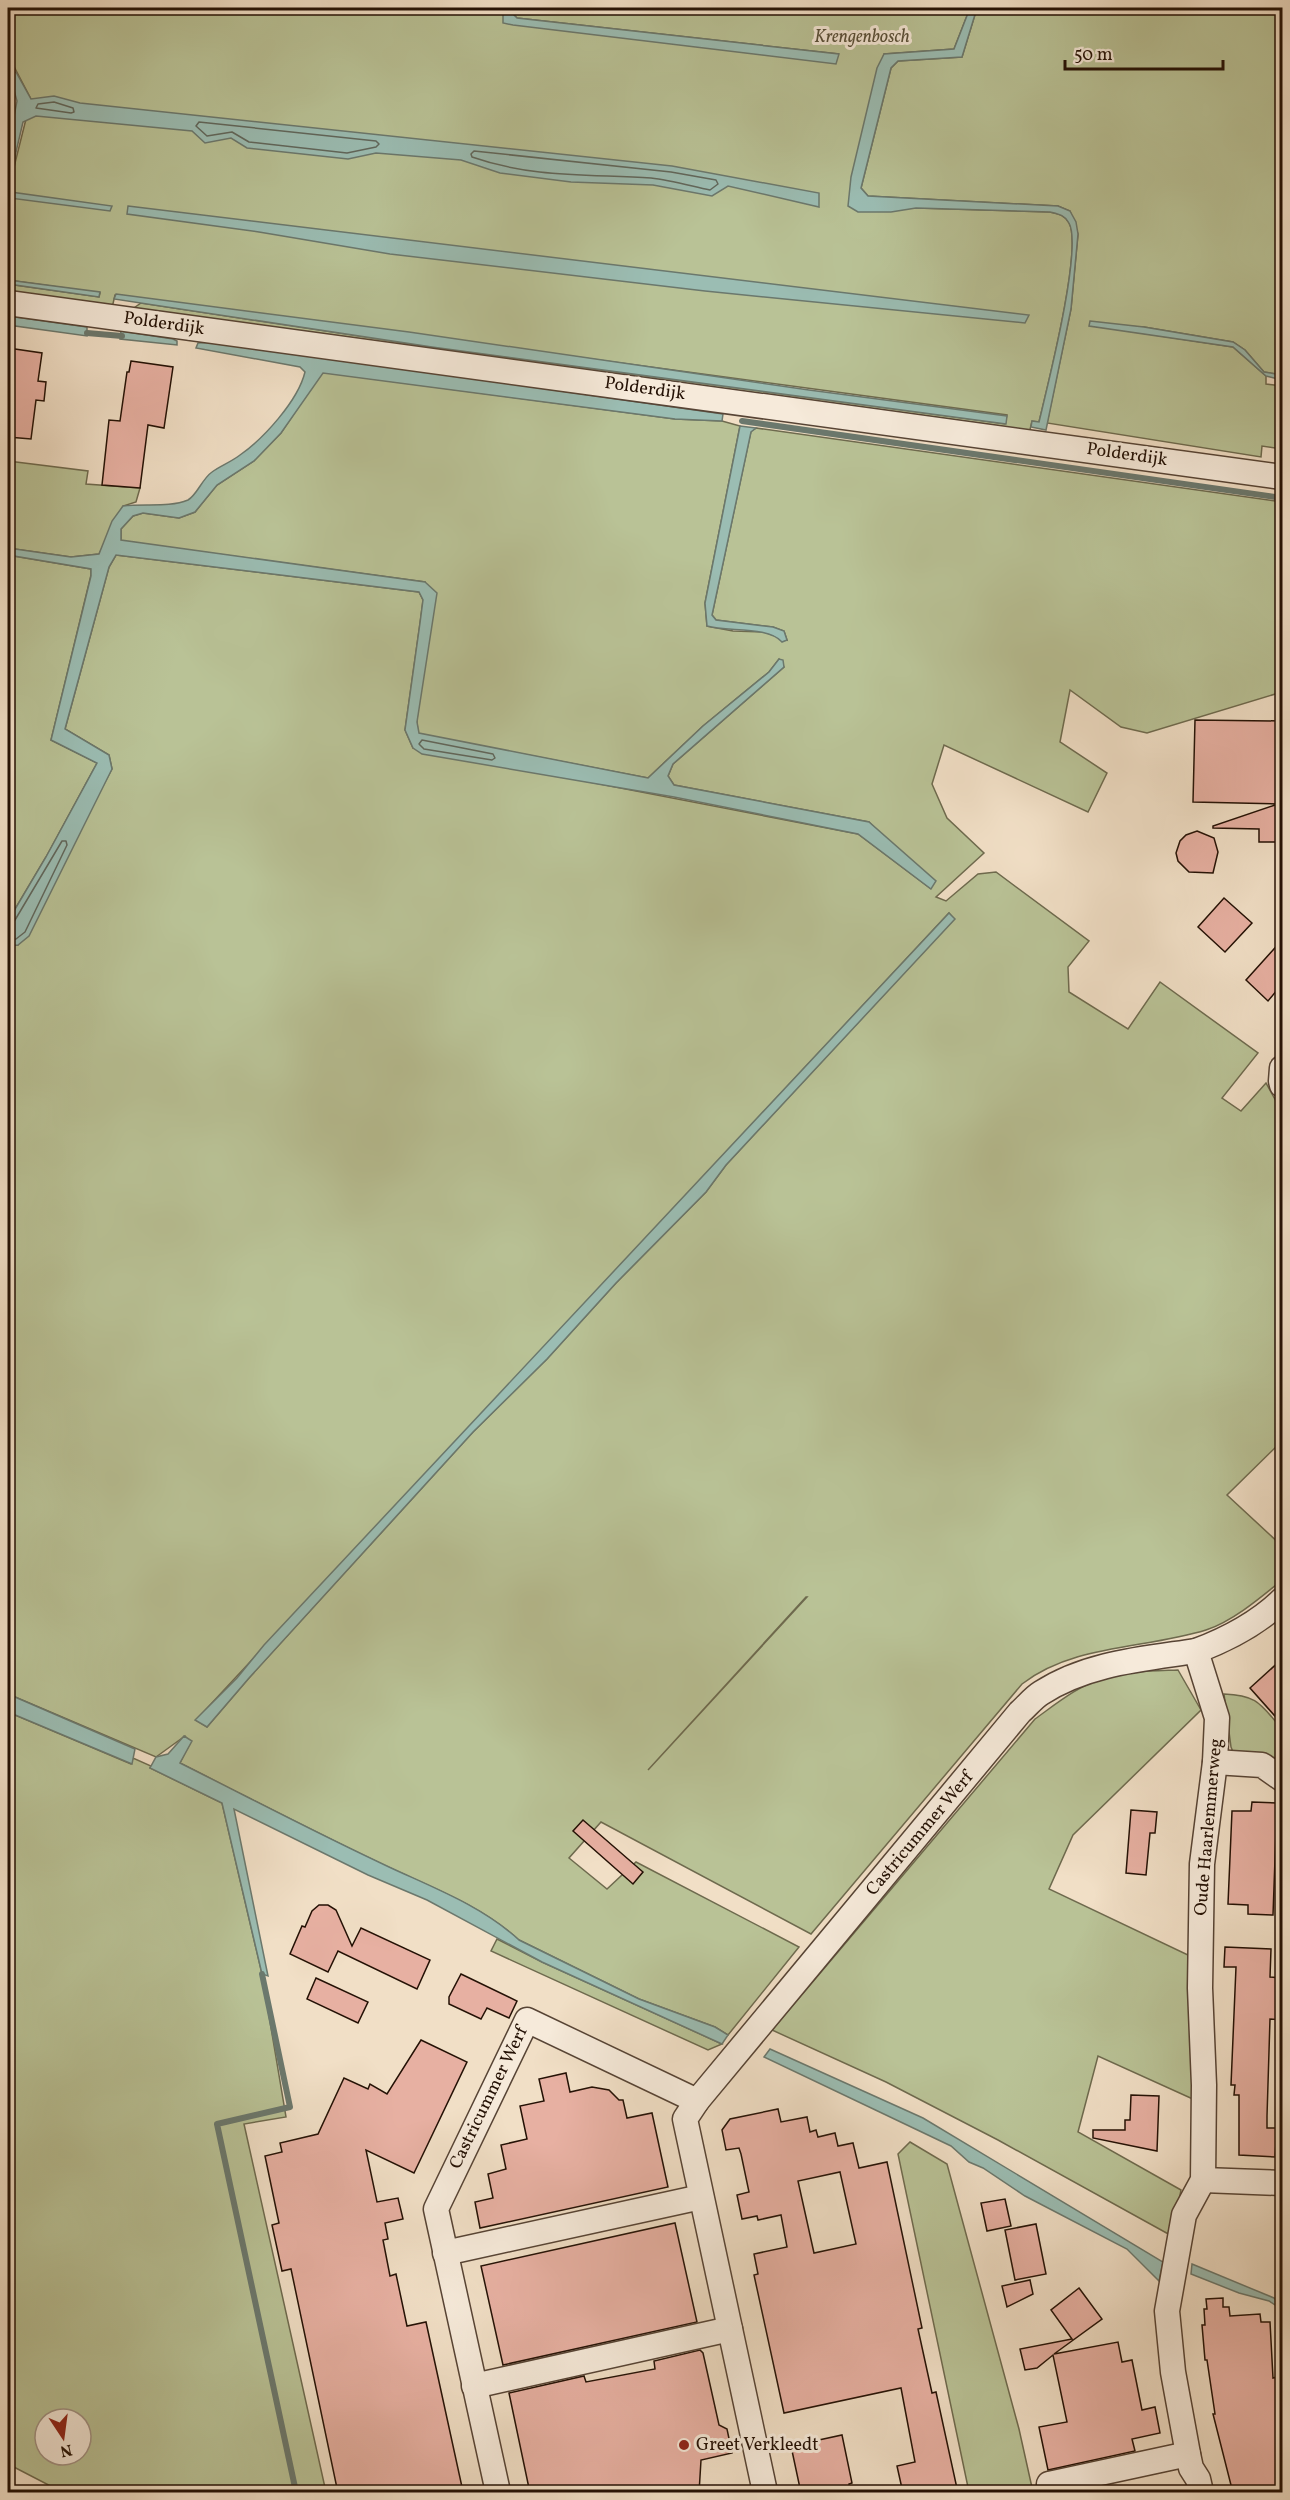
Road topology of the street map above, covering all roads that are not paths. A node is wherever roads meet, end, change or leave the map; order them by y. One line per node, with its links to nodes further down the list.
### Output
1 (8, 303): 2 (street, Polderdijk)
2 (1282, 477)
3 (1282, 1068): 4 (street)
4 (1282, 1085)
5 (1282, 1600): 6 (street)
6 (1196, 1651): 7 (street, Oude Haarlemmerweg); 9 (street, Castricummer Werf)
7 (1215, 1762): 8 (street); 10 (street, Oude Haarlemmerweg)
8 (1282, 1779)
9 (697, 2101): 12 (street, Castricummer Werf); 13 (street, Castricummer Werf)
10 (1203, 2180): 11 (street); 16 (street, Oude Haarlemmerweg)
11 (1282, 2184)
12 (701, 2197): 13 (street); 14 (street, Castricummer Werf)
13 (445, 2253): 15 (street, Castricummer Werf)
14 (730, 2330): 15 (street); 19 (street, Castricummer Werf)
15 (474, 2386): 18 (street, Castricummer Werf)
16 (1188, 2454): 17 (street); 20 (street, Oude Haarlemmerweg)
17 (1049, 2484)
18 (498, 2493)
19 (765, 2493)
20 (1201, 2493)

